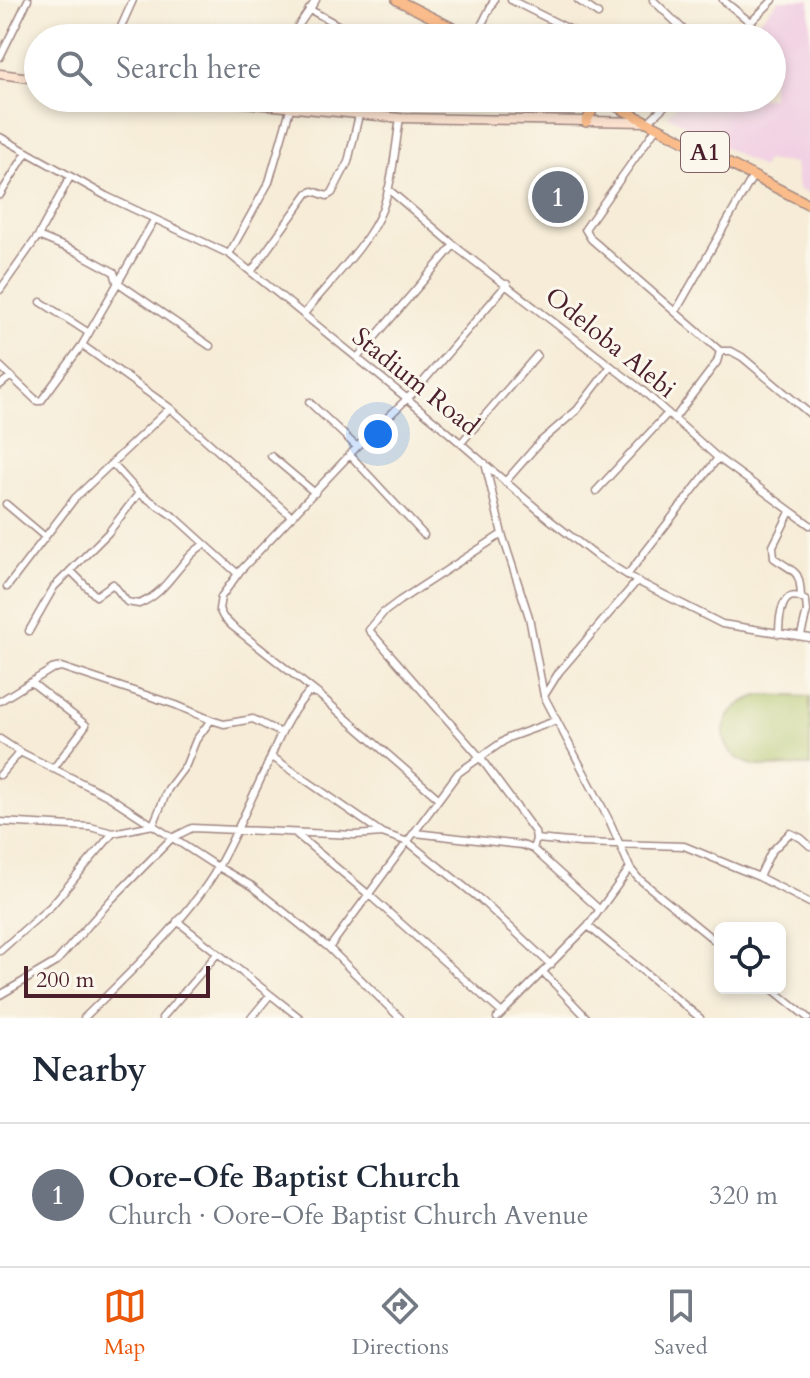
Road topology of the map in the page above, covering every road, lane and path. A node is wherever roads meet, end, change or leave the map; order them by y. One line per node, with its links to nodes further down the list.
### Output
1 (28, 0): 21 (street)
2 (133, 0): 14 (street)
3 (316, 0): 11 (street)
4 (397, 0): 17 (highway)
5 (494, 0): 18 (street)
6 (511, 0): 19 (street)
7 (578, 0): 12 (street)
8 (653, 0): 20 (street)
9 (723, 0): 13 (street)
10 (773, 0): 13 (street)
11 (309, 9): 15 (street); 16 (street)
12 (598, 14)
13 (750, 22)
14 (122, 24)
15 (299, 24)
16 (336, 24)
17 (446, 24)
18 (481, 24)
19 (559, 24)
20 (678, 24)
21 (0, 57)
22 (0, 74): 23 (main road)
23 (24, 77)
24 (289, 112): 43 (street)
25 (324, 112): 29 (main road)
26 (591, 112): 31 (highway)
27 (628, 112): 32 (highway, A1)
28 (662, 112): 32 (street)
29 (359, 115): 30 (main road); 44 (street)
30 (400, 118): 31 (main road); 37 (street)
31 (586, 122): 32 (main road)
32 (652, 124): 35 (highway, A1); 49 (street)
33 (0, 137): 34 (street, Stadium Road)
34 (27, 152): 36 (street, Stadium Road); 38 (street)
35 (753, 176): 39 (highway, A1); 49 (street)
36 (70, 177): 40 (street, Stadium Road); 41 (street)
37 (388, 189): 42 (street, Odeloba Alebi); 50 (street)
38 (0, 195)
39 (810, 205)
40 (154, 220): 43 (street, Stadium Road); 45 (street)
41 (38, 236): 45 (street); 47 (street)
42 (454, 245): 46 (street, Odeloba Alebi); 56 (street)
43 (229, 254): 44 (street, Stadium Road)
44 (251, 272): 50 (street, Stadium Road)
45 (117, 282): 51 (street); 53 (street)
46 (507, 284): 58 (street, Odeloba Alebi); 61 (street)
47 (0, 290)
48 (41, 302): 51 (street)
49 (676, 311): 54 (street)
50 (304, 314): 56 (street, Stadium Road)
51 (89, 333): 52 (street)
52 (82, 345): 59 (street); 63 (street)
53 (210, 346)
54 (720, 351): 65 (street); 66 (street)
55 (537, 355): 67 (street)
56 (357, 358): 61 (street, Stadium Road)
57 (0, 366): 59 (street)
58 (611, 366): 64 (street, Odeloba Alebi); 74 (street)
59 (11, 376): 60 (street)
60 (0, 385)
61 (406, 398): 67 (street, Stadium Road); 68 (street)
62 (309, 402): 68 (street)
63 (170, 408): 72 (street); 80 (street)
64 (668, 413): 66 (street, Odeloba Alebi); 75 (street)
65 (810, 414)
66 (674, 419): 71 (street, Odeloba Alebi)
67 (461, 443): 73 (street, Stadium Road)
68 (357, 447): 69 (street)
69 (350, 455): 77 (street); 83 (street)
70 (271, 456): 77 (street)
71 (718, 458): 79 (street, Odeloba Alebi); 88 (street)
72 (112, 463): 76 (street); 84 (street)
73 (485, 463): 74 (street, Stadium Road); 82 (street)
74 (505, 482): 88 (street, Stadium Road)
75 (596, 491)
76 (139, 493): 85 (street); 86 (street)
77 (315, 493): 80 (street)
78 (6, 504): 84 (street)
79 (790, 512): 81 (street, Odeloba Alebi); 91 (street)
80 (292, 517): 87 (street)
81 (810, 525)
82 (502, 534): 98 (street); 106 (street)
83 (424, 535)
84 (44, 536): 90 (street)
85 (203, 545): 86 (street); 87 (street)
86 (71, 571): 92 (street)
87 (238, 574): 97 (street)
88 (628, 574): 89 (street, Stadium Road)
89 (637, 581): 93 (street, Stadium Road); 98 (street)
90 (7, 587)
91 (801, 597): 93 (street); 94 (street)
92 (29, 631)
93 (779, 634): 94 (street, Stadium Road)
94 (801, 635): 95 (street, Stadium Road)
95 (810, 638)
96 (31, 682): 99 (street); 100 (street); 107 (street)
97 (317, 693): 102 (street); 109 (street)
98 (544, 696): 101 (street)
99 (0, 701)
100 (211, 720): 102 (street); 111 (street)
101 (555, 721): 106 (street); 120 (street)
102 (281, 733): 105 (street)
103 (0, 739): 104 (street)
104 (20, 752): 107 (street); 108 (street)
105 (271, 756): 112 (street); 115 (street)
106 (479, 756): 109 (street); 118 (street)
107 (53, 769): 111 (street)
108 (0, 775)
109 (438, 798): 116 (street)
110 (0, 822): 113 (street)
111 (153, 825): 113 (street); 117 (street)
112 (239, 829): 114 (street); 117 (street); 123 (street)
113 (113, 833): 133 (street)
114 (295, 833): 115 (street); 126 (street)
115 (382, 833): 119 (street)
116 (415, 833): 119 (street); 122 (street)
117 (172, 838): 123 (street); 138 (street)
118 (536, 839): 120 (street); 122 (street)
119 (408, 842): 126 (street); 135 (street)
120 (618, 843): 124 (street); 125 (street)
121 (810, 846): 125 (street)
122 (533, 849): 128 (street)
123 (219, 866): 129 (street); 132 (street)
124 (630, 868): 128 (street); 131 (street)
125 (759, 877): 127 (street)
126 (368, 894): 132 (street); 141 (street)
127 (810, 903)
128 (600, 910): 130 (street)
129 (177, 921): 134 (street); 140 (street)
130 (588, 926): 135 (street); 147 (street)
131 (714, 940)
132 (329, 948): 145 (street)
133 (0, 951)
134 (217, 954): 139 (street); 142 (street)
135 (551, 965): 136 (street)
136 (543, 972): 141 (street); 146 (street)
137 (778, 994): 148 (street)
138 (0, 995)
139 (270, 995): 143 (street); 144 (street)
140 (86, 1017)
141 (499, 1017)
142 (162, 1018)
143 (251, 1018)
144 (300, 1018)
145 (400, 1018)
146 (587, 1018)
147 (700, 1018)
148 (808, 1018)

